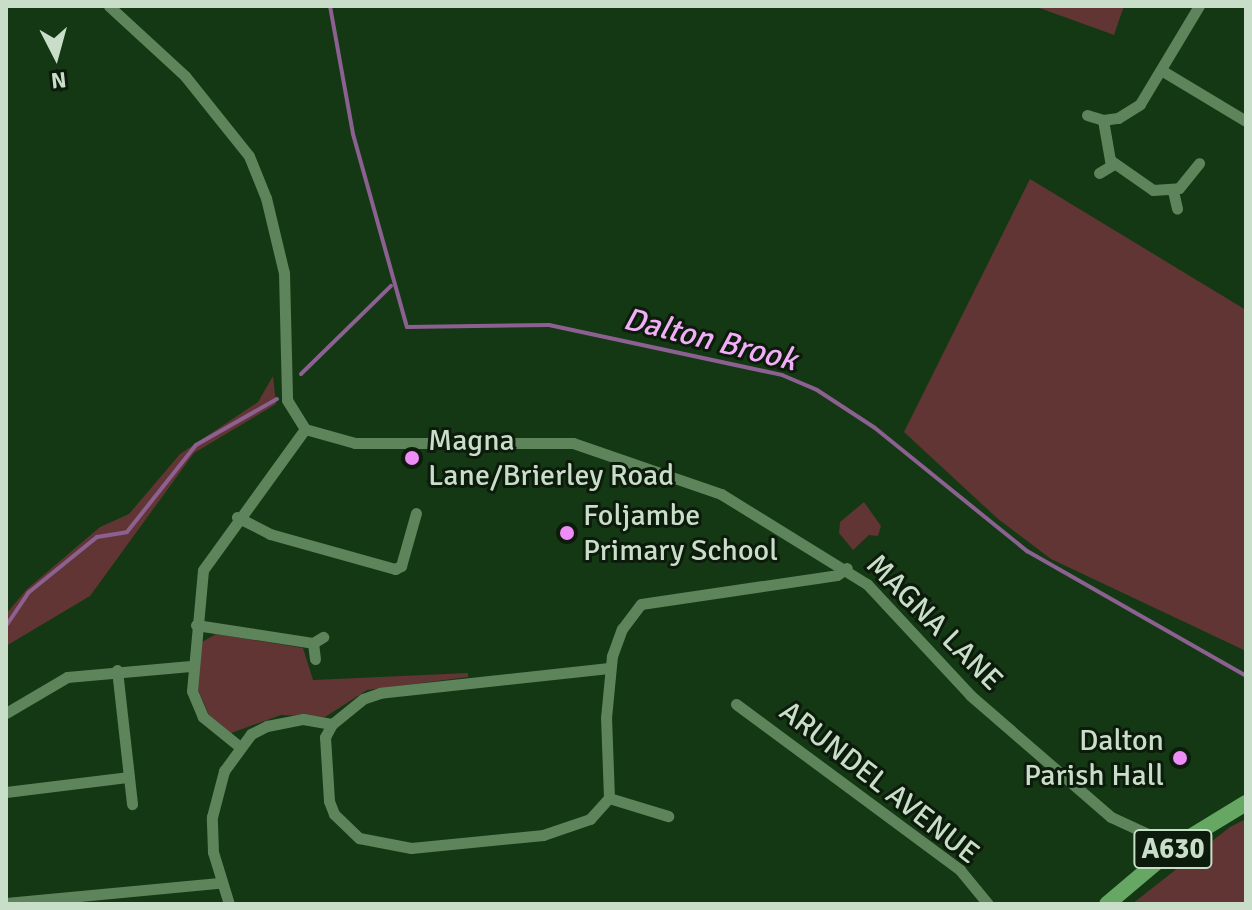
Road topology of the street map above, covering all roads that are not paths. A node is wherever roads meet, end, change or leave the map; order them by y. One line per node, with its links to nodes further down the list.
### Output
1 (109, 6): 12 (street)
2 (1199, 6): 3 (street)
3 (1161, 70): 5 (street); 6 (street)
4 (1087, 115): 6 (street)
5 (1245, 117)
6 (1103, 120): 8 (street)
7 (1199, 163): 10 (street)
8 (1114, 164): 9 (street); 10 (street)
9 (1099, 173)
10 (1173, 191): 11 (street)
11 (1177, 209)
12 (305, 429): 14 (street); 15 (street, MAGNA LANE)
13 (416, 513): 14 (street)
14 (237, 517): 16 (street)
15 (847, 568): 19 (street); 31 (street, MAGNA LANE)
16 (196, 625): 17 (street); 18 (street)
17 (315, 659)
18 (191, 666): 20 (street); 24 (street)
19 (609, 668): 23 (street); 27 (street)
20 (117, 670): 22 (street); 25 (street)
21 (736, 704): 37 (street, ARUNDEL AVENUE)
22 (6, 713)
23 (332, 724): 24 (street); 27 (street)
24 (240, 747): 34 (street)
25 (129, 777): 26 (street); 29 (street)
26 (6, 792)
27 (609, 798): 30 (street)
28 (1246, 803): 32 (main road, A630)
29 (132, 804)
30 (668, 816)
31 (1150, 835): 32 (street, MAGNA LANE); 33 (street)
32 (1177, 845): 33 (main road, A630)
33 (1163, 857): 38 (main road, A630)
34 (219, 883): 35 (street); 36 (street)
35 (6, 903)
36 (229, 904)
37 (988, 904)
38 (1107, 904)

